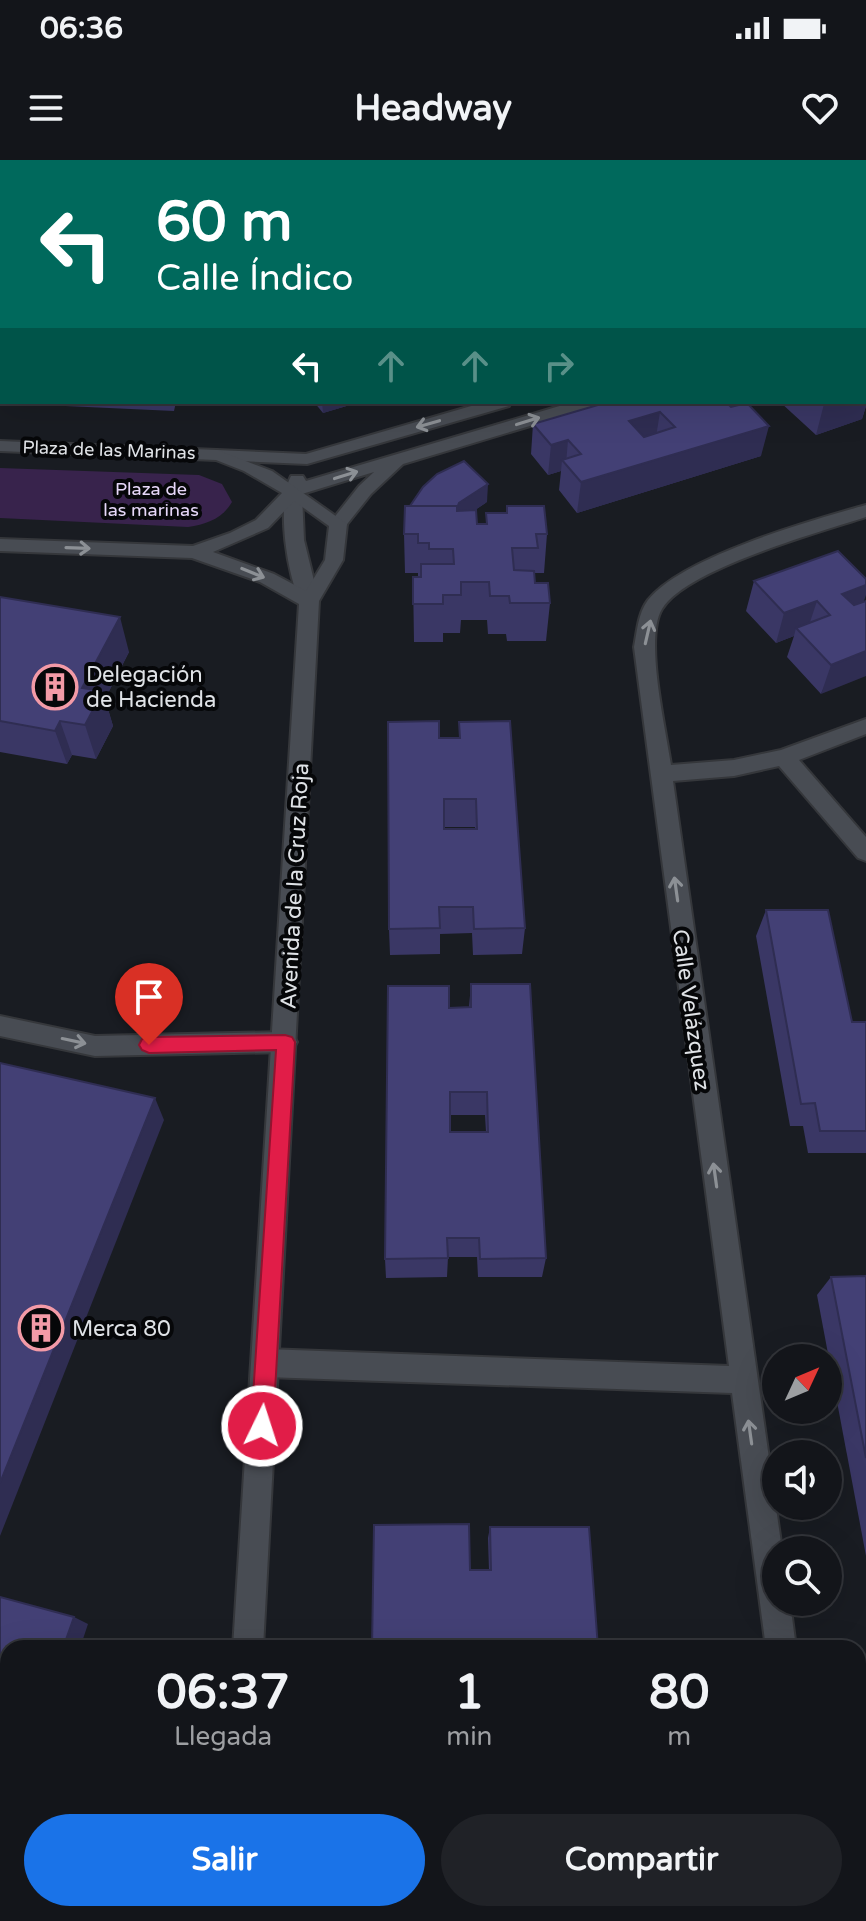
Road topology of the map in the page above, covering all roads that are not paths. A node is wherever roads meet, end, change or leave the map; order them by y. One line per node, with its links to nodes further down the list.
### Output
1 (496, 404): 5 (street, Plaza de las Marinas, one-way to 5)
2 (584, 404): 6 (street, one-way to 2)
3 (0, 446): 4 (street, Plaza de las Marinas)
4 (217, 455): 5 (street, Plaza de las Marinas); 7 (street, Plaza de las Marinas)
5 (307, 459): 7 (street)
6 (400, 459): 7 (street, one-way to 6); 9 (street)
7 (292, 491): 9 (street, Plaza de las Marinas); 11 (street); 12 (street)
8 (866, 511): 15 (street, Calle Velázquez, one-way to 8)
9 (338, 524): 12 (street)
10 (0, 545): 11 (street, one-way to 11)
11 (194, 552): 12 (street, one-way to 12)
12 (309, 601): 18 (street, Avenida de la Cruz Roja)
13 (866, 726): 14 (street)
14 (784, 757): 15 (street); 16 (street)
15 (660, 774): 20 (street, Calle Velázquez, one-way to 15)
16 (866, 852)
17 (0, 1026): 18 (street, one-way to 18)
18 (285, 1042): 19 (street, Avenida de la Cruz Roja)
19 (266, 1363): 20 (street); 21 (street, Avenida de la Cruz Roja)
20 (743, 1380): 22 (street, Calle Velázquez, one-way to 20)
21 (249, 1640)
22 (780, 1640)

